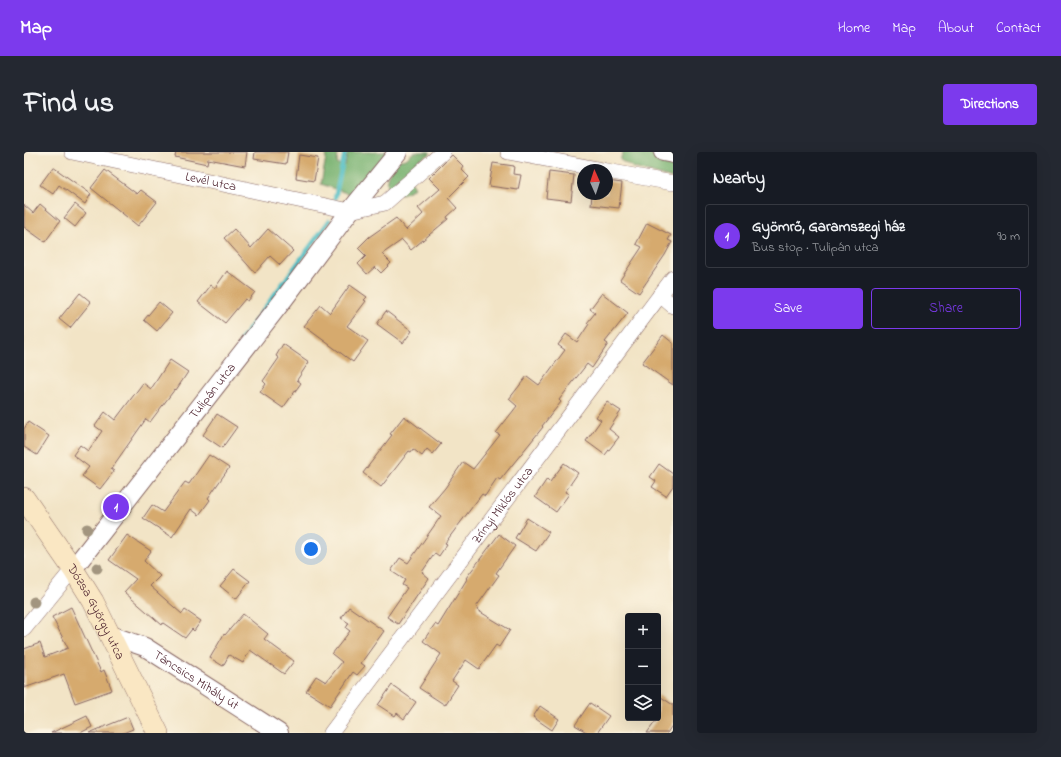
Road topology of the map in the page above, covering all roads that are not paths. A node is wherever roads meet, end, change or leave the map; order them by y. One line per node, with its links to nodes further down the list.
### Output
1 (72, 152): 10 (street, Levél utca)
2 (398, 152): 10 (street, Tulipán utca)
3 (443, 152): 10 (street)
4 (508, 152): 7 (street)
5 (663, 152): 6 (street)
6 (673, 154)
7 (577, 165)
8 (613, 172): 9 (street)
9 (673, 183)
10 (350, 211): 15 (street, Tulipán utca)
11 (673, 278): 12 (street, Zrínyi Miklós utca)
12 (660, 295): 13 (street); 20 (street, Zrínyi Miklós utca)
13 (673, 306)
14 (24, 498): 15 (main road, Dózsa György utca)
15 (73, 569): 16 (street, Tulipán utca); 17 (main road, Dózsa György utca)
16 (24, 629)
17 (110, 635): 18 (main road, Dózsa György utca); 19 (street, Táncsics Mihály út)
18 (158, 733)
19 (279, 733)
20 (331, 733)

